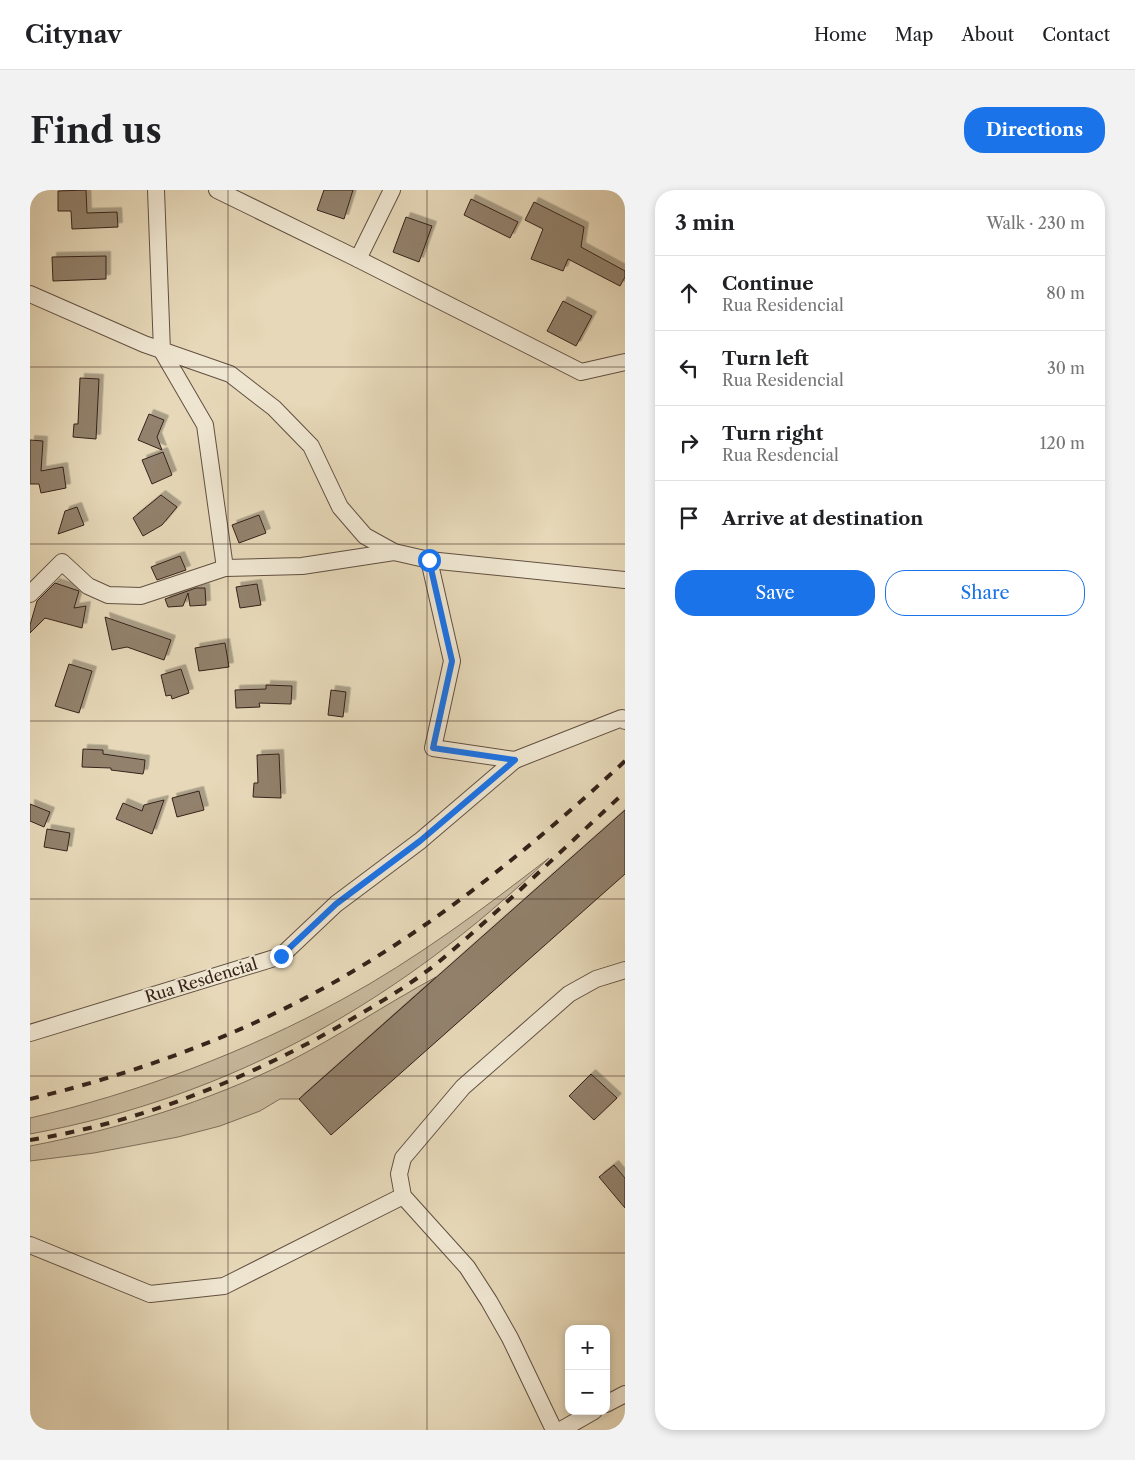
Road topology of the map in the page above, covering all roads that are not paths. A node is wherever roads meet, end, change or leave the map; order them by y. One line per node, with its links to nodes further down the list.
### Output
1 (156, 190): 6 (street)
2 (217, 190): 4 (street)
3 (392, 190): 4 (street)
4 (358, 259): 7 (street)
5 (30, 294): 6 (street)
6 (162, 350): 8 (street); 10 (street)
7 (625, 362)
8 (394, 552): 9 (street); 10 (street)
9 (429, 560): 11 (street); 14 (street)
10 (225, 568): 12 (street)
11 (625, 580)
12 (30, 594)
13 (624, 717): 14 (street)
14 (515, 760): 16 (street, Rua Resdencial)
15 (625, 970): 17 (street)
16 (30, 1033)
17 (403, 1196): 18 (street); 22 (street)
18 (30, 1244)
19 (625, 1394): 20 (street)
20 (610, 1402)
21 (587, 1415): 23 (street)
22 (554, 1430)
23 (561, 1430)

